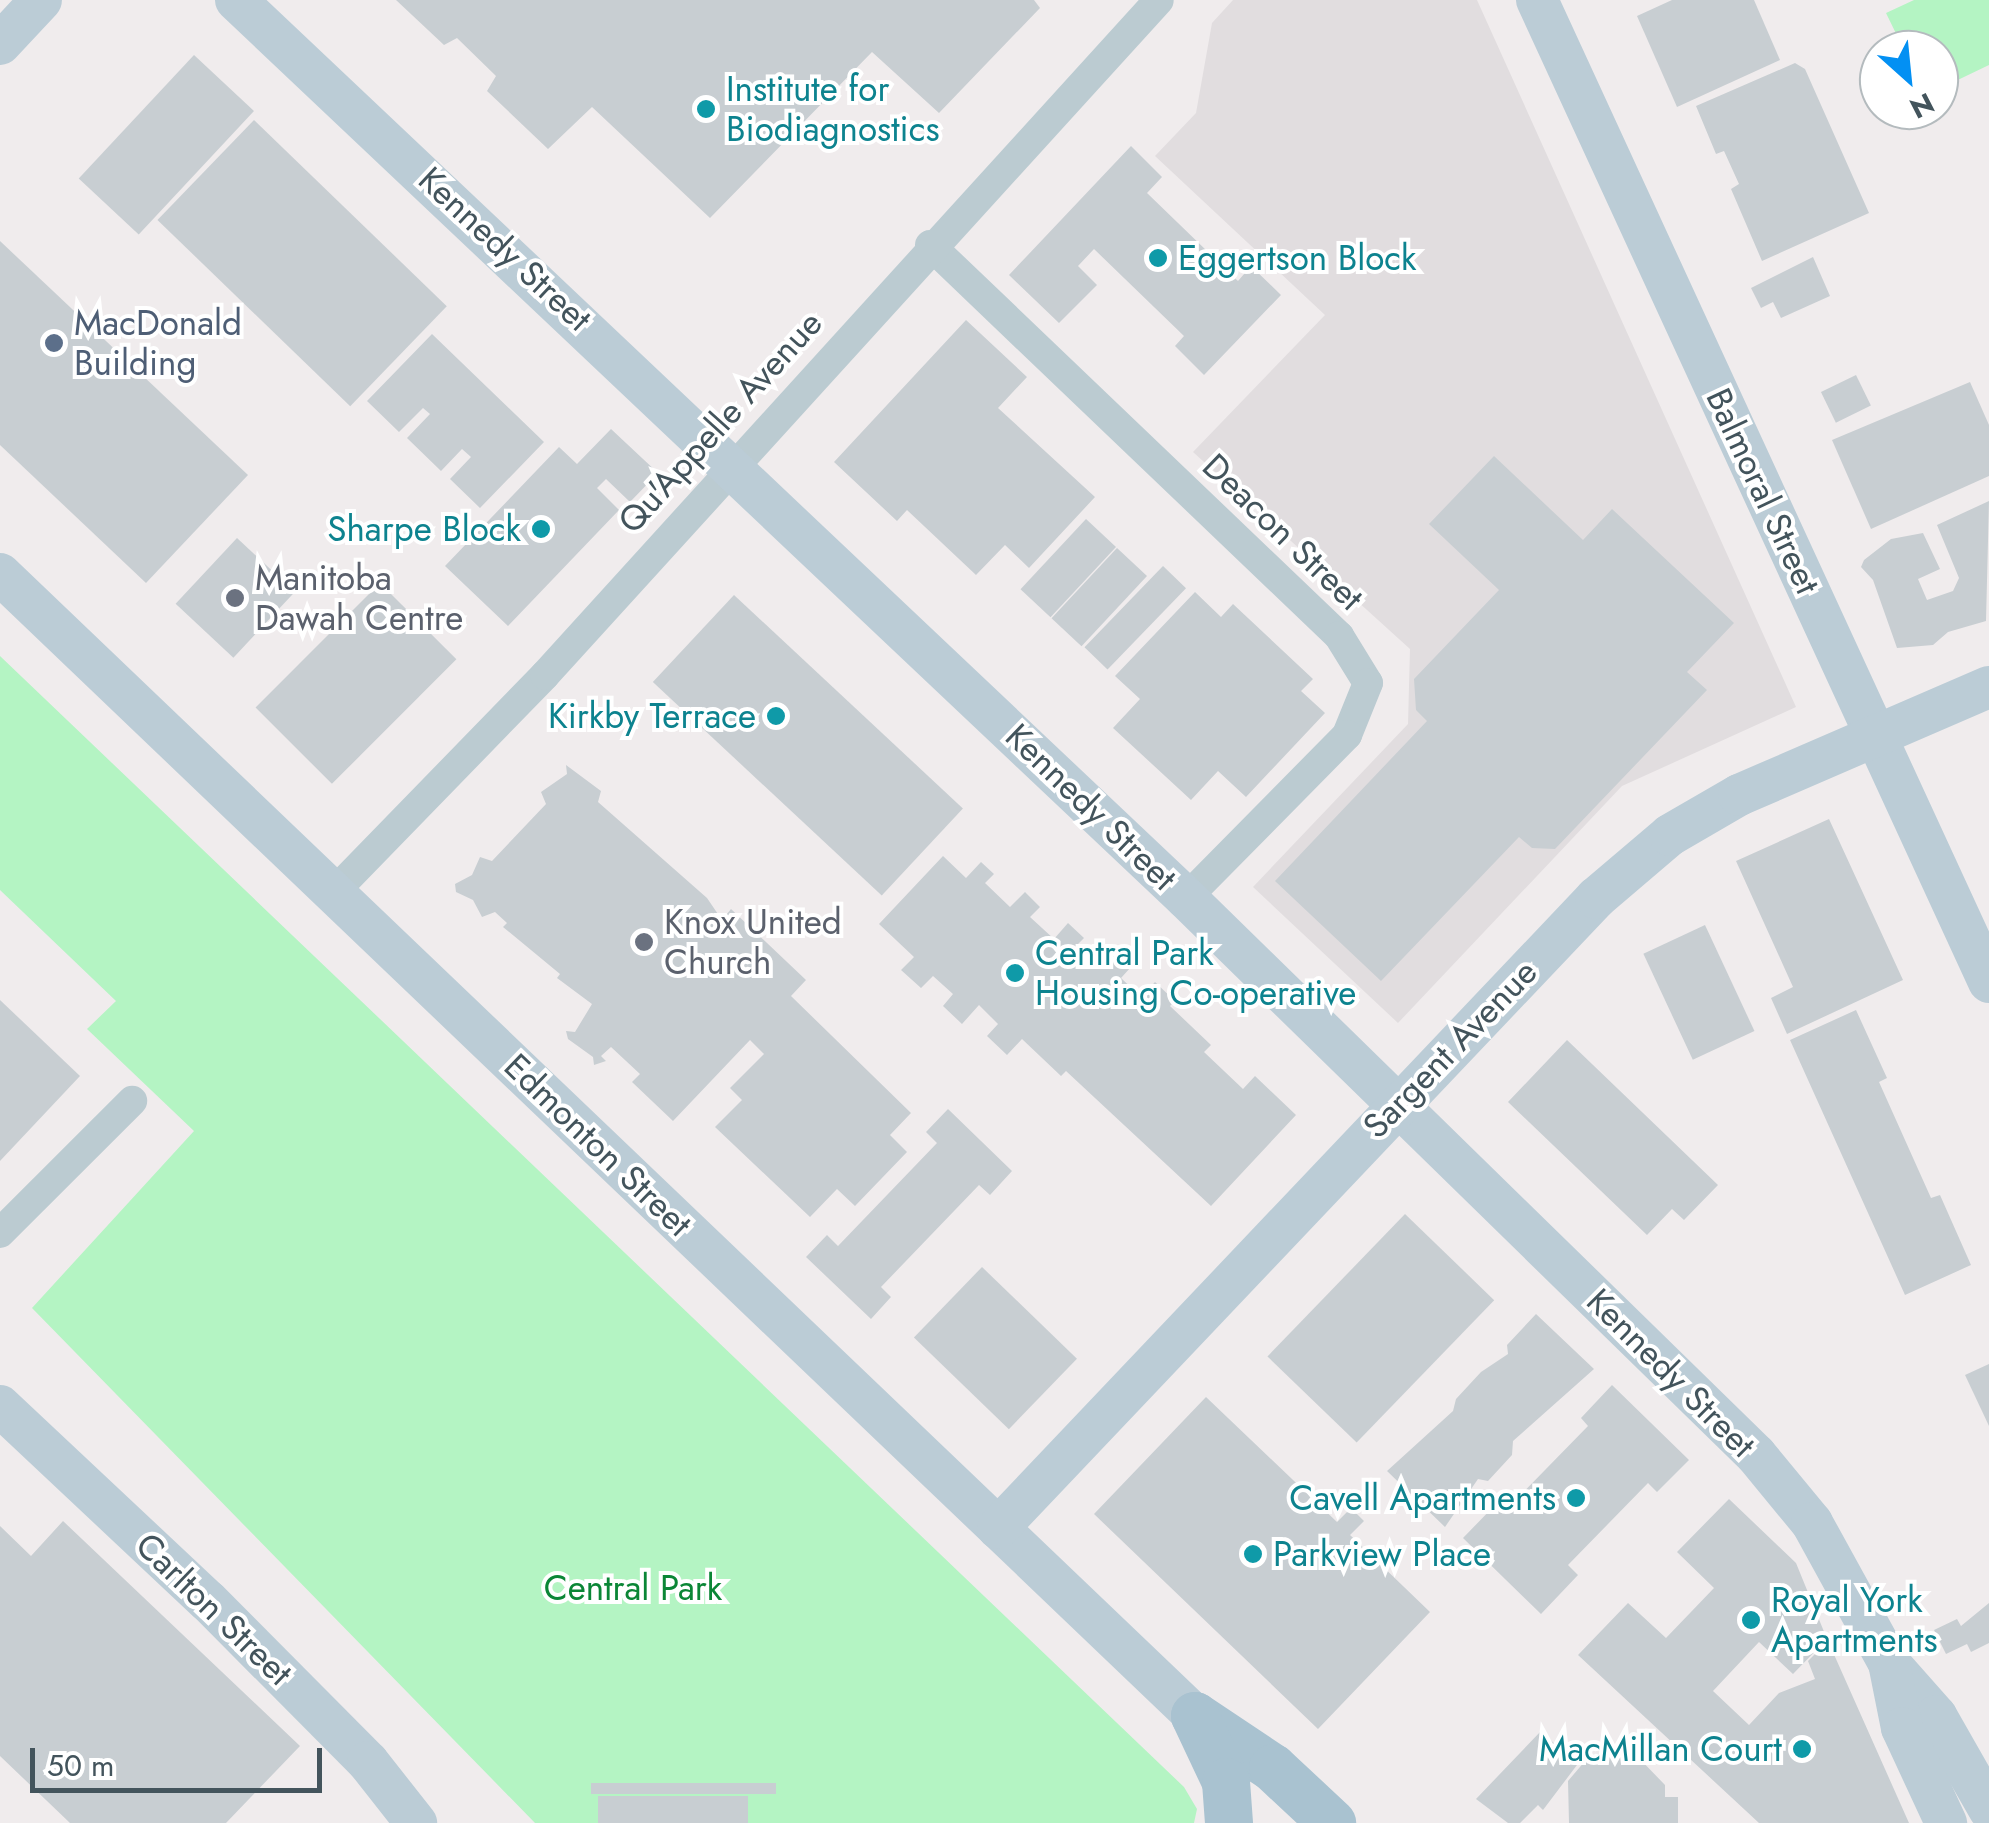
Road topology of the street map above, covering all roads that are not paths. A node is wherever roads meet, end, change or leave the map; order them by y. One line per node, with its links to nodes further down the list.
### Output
1 (42, 0): 5 (street)
2 (236, 0): 7 (street, Kennedy Street)
3 (1159, 0): 6 (street, Qu'Appelle Avenue)
4 (1537, 0): 10 (street, Balmoral Street)
5 (0, 44)
6 (930, 245): 7 (street, Qu'Appelle Avenue); 12 (street, Deacon Street)
7 (732, 465): 11 (street, Qu'Appelle Avenue); 12 (street, Kennedy Street)
8 (0, 574): 11 (street, Edmonton Street)
9 (1989, 686): 10 (street, Sargent Avenue)
10 (1877, 739): 13 (street, Balmoral Street); 15 (street, Sargent Avenue)
11 (335, 891): 18 (street, Edmonton Street)
12 (1186, 898): 15 (street, Kennedy Street)
13 (1989, 982)
14 (132, 1101): 16 (street)
15 (1397, 1104): 18 (street, Sargent Avenue); 19 (street, Kennedy Street)
16 (0, 1233)
17 (0, 1406): 22 (street, Carlton Street)
18 (998, 1528): 20 (street, Edmonton Street)
19 (1889, 1663): 21 (street, Kennedy Street); 25 (street, Kennedy Street)
20 (1195, 1716): 23 (main road); 24 (main road)
21 (1989, 1809)
22 (416, 1823)
23 (1229, 1823)
24 (1332, 1823)
25 (1946, 1823)

